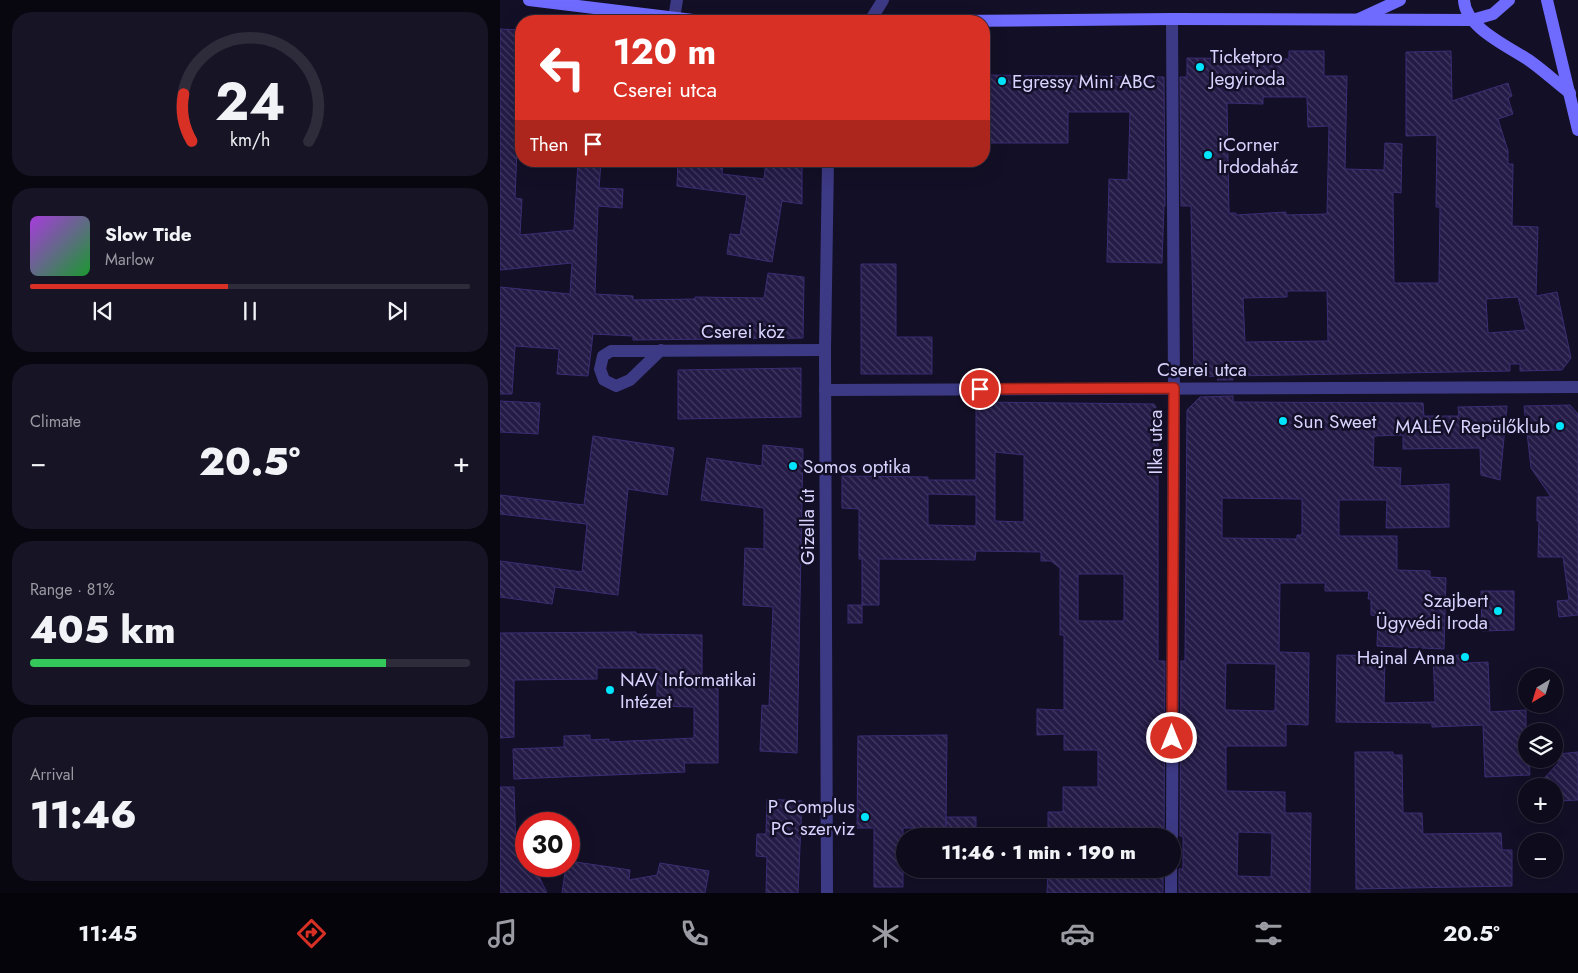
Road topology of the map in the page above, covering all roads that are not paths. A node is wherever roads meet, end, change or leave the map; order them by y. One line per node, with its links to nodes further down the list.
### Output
1 (529, 0): 8 (street)
2 (677, 0): 9 (street)
3 (883, 0): 10 (street)
4 (1400, 0): 14 (street)
5 (1464, 0): 12 (street)
6 (1509, 0): 12 (street)
7 (1547, 0): 15 (street)
8 (650, 15)
9 (674, 15)
10 (874, 15)
11 (1172, 19): 13 (street); 14 (street); 21 (street, Ilka utca)
12 (1472, 20): 14 (street); 15 (street)
13 (990, 21)
14 (1354, 21)
15 (1570, 93): 16 (street)
16 (1578, 130)
17 (828, 167): 19 (street, Gizella út)
18 (661, 350): 19 (street, Cserei köz)
19 (825, 350): 22 (street, Gizella út)
20 (1578, 387): 21 (street, Cserei utca)
21 (1174, 388): 22 (street, Cserei utca); 23 (street, Ilka utca)
22 (825, 390): 25 (street, Gizella út)
23 (1172, 828)
24 (1171, 878): 26 (street)
25 (827, 893)
26 (1171, 893)

